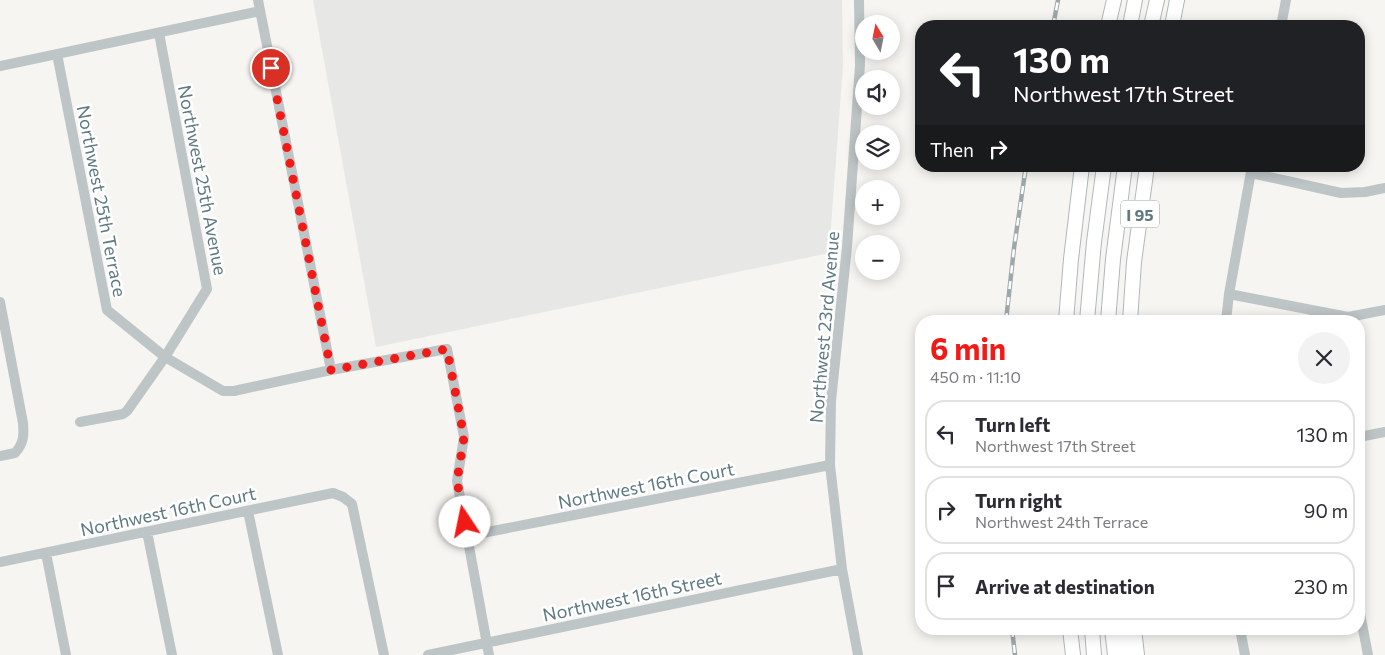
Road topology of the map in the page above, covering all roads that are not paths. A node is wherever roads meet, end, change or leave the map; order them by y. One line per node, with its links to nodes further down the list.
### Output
1 (258, 0): 8 (street)
2 (859, 0): 40 (street, Northwest 23rd Avenue)
3 (1114, 0): 9 (highway)
4 (1135, 0): 10 (highway)
5 (1157, 0): 11 (highway)
6 (1177, 0): 12 (highway)
7 (1286, 0): 13 (street)
8 (260, 11): 14 (street); 35 (street)
9 (1109, 20)
10 (1131, 20)
11 (1152, 20)
12 (1173, 20)
13 (1282, 20)
14 (159, 33): 15 (street); 34 (street, Northwest 25th Avenue)
15 (57, 54): 16 (street); 34 (street, Northwest 25th Terrace)
16 (0, 66)
17 (1081, 172): 27 (highway)
18 (1103, 172): 28 (highway)
19 (1124, 172): 29 (highway)
20 (1146, 172): 30 (highway, I 95)
21 (1252, 172): 24 (street)
22 (1260, 172): 23 (street)
23 (1385, 188)
24 (1229, 294): 31 (street); 32 (street)
25 (0, 302): 39 (street)
26 (1385, 310): 33 (street)
27 (1066, 315)
28 (1088, 315)
29 (1108, 315)
30 (1130, 315)
31 (1227, 315)
32 (1329, 315)
33 (1364, 315)
34 (165, 357): 35 (street, Northwest 25th Terrace); 36 (street, Northwest 25th Avenue)
35 (331, 370): 43 (street, Northwest 25th Terrace)
36 (80, 422)
37 (1385, 432): 38 (street)
38 (1365, 436)
39 (0, 456)
40 (830, 465): 43 (street, Northwest 16th Court); 46 (street, Northwest 23rd Avenue)
41 (248, 511): 42 (street, Northwest 16th Court); 57 (street); 58 (street, Northwest 16th Court)
42 (146, 532): 44 (street, Northwest 16th Court); 56 (street)
43 (467, 536): 54 (street)
44 (46, 553): 45 (street, Northwest 16th Court); 55 (street)
45 (0, 562)
46 (842, 569): 54 (street, Northwest 16th Street); 61 (street, Northwest 23rd Avenue)
47 (1070, 635): 62 (highway)
48 (1092, 635): 63 (highway)
49 (1113, 635): 64 (highway)
50 (1126, 635): 65 (highway)
51 (1135, 635): 66 (highway)
52 (1241, 635): 67 (street)
53 (1364, 635): 68 (street)
54 (487, 643): 59 (street, Northwest 16th Street); 60 (street)
55 (66, 655)
56 (172, 655)
57 (278, 655)
58 (384, 655)
59 (428, 655)
60 (489, 655)
61 (858, 655)
62 (1072, 655)
63 (1094, 655)
64 (1115, 655)
65 (1126, 655)
66 (1137, 655)
67 (1245, 655)
68 (1368, 655)

